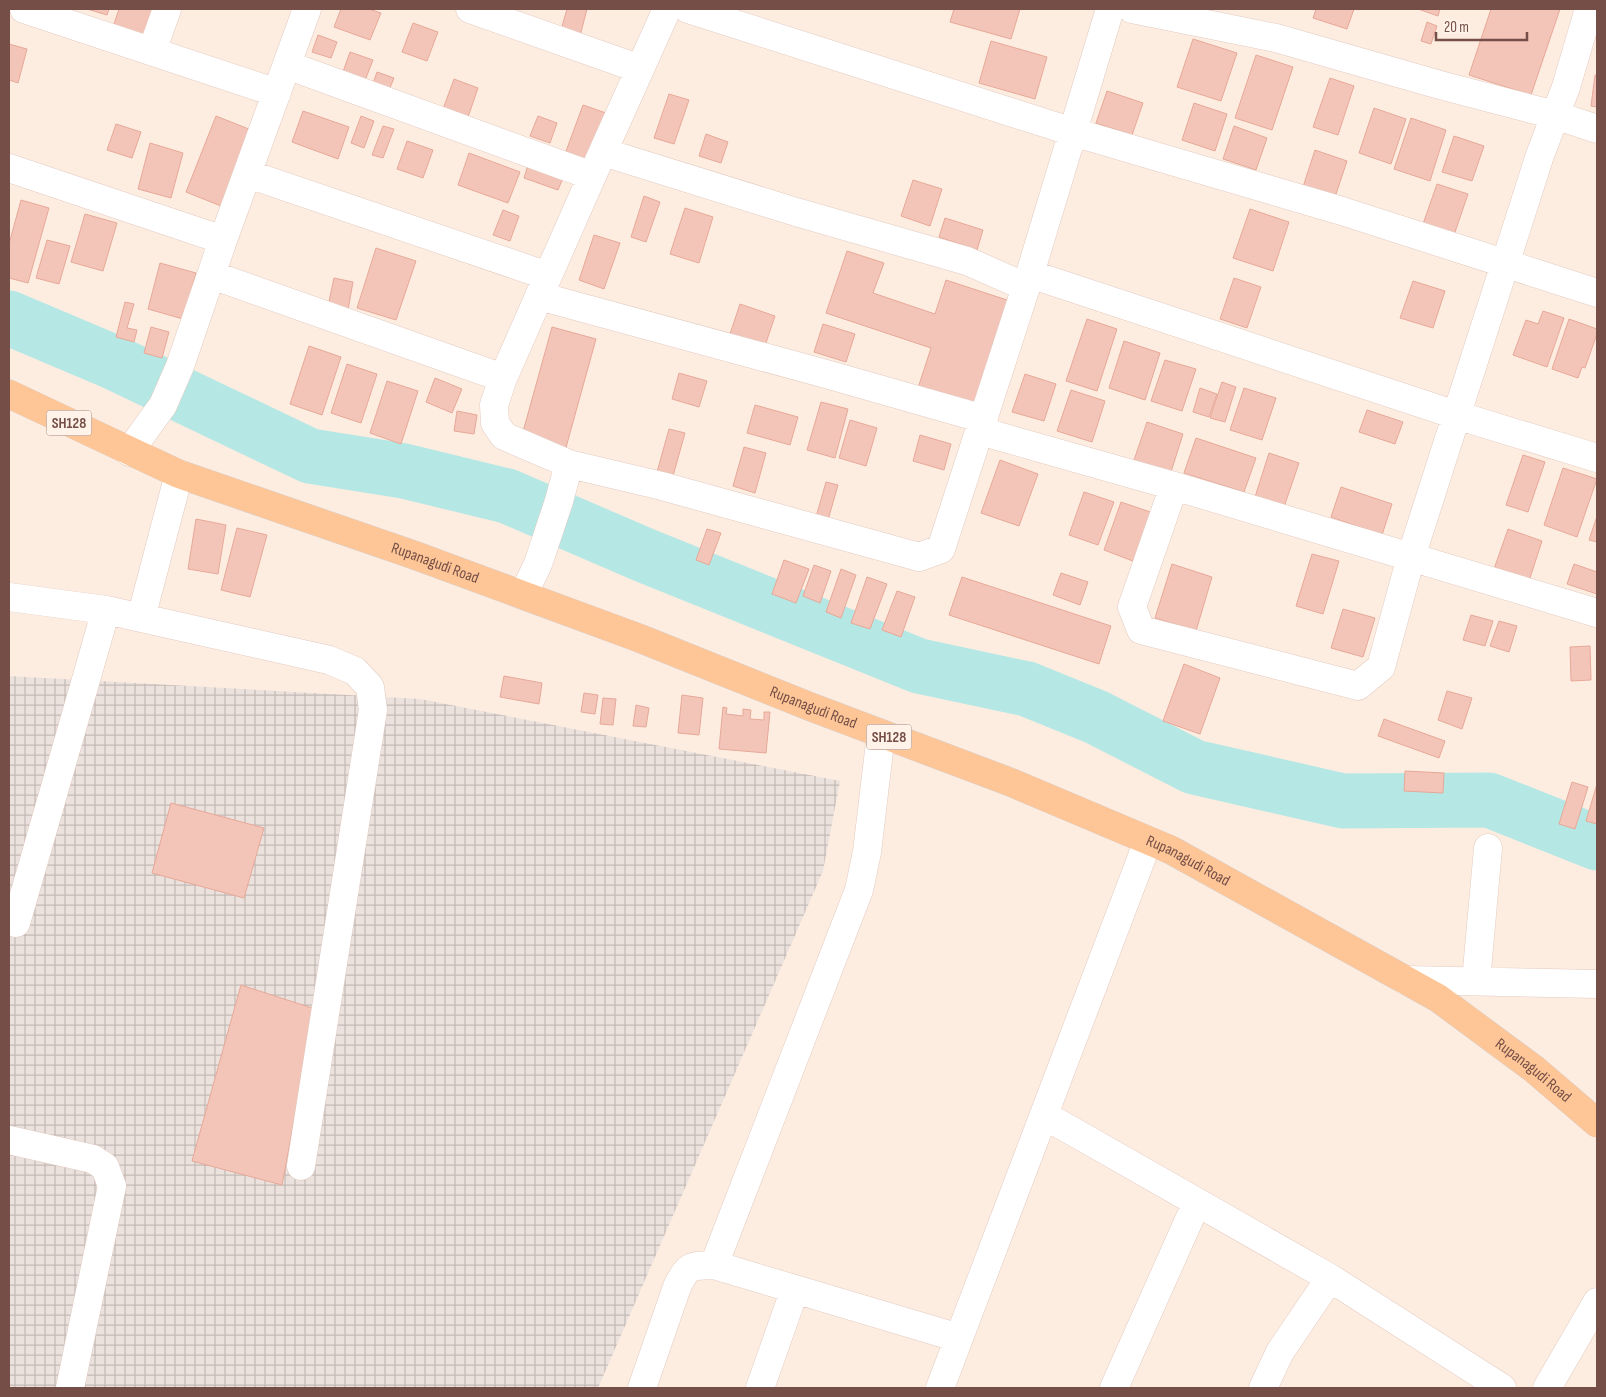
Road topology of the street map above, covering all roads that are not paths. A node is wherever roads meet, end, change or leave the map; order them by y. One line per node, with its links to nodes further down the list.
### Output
1 (24, 9): 10 (street)
2 (167, 9): 10 (street)
3 (307, 9): 11 (street)
4 (470, 9): 12 (street)
5 (667, 9): 12 (street)
6 (688, 9): 16 (street)
7 (1110, 9): 16 (street)
8 (1132, 9): 14 (street)
9 (1588, 9): 14 (street)
10 (152, 51): 13 (street)
11 (287, 65): 13 (street); 17 (street)
12 (640, 69): 17 (street)
13 (277, 93): 19 (street)
14 (1555, 115): 15 (street); 21 (street)
15 (1597, 129)
16 (1073, 132): 21 (street); 23 (street)
17 (597, 164): 23 (street); 24 (street)
18 (9, 168): 20 (street)
19 (248, 174): 20 (street); 24 (street)
20 (223, 240): 22 (street)
21 (1504, 264): 25 (street); 28 (street)
22 (212, 275): 26 (street); 30 (street)
23 (1028, 280): 28 (street); 29 (street)
24 (543, 286): 26 (street); 29 (street)
25 (1597, 294)
26 (503, 378): 32 (street)
27 (9, 394): 30 (main road, Rupanagudi Road / SH128)
28 (1456, 415): 31 (street); 35 (street)
29 (982, 425): 32 (street); 34 (street)
30 (129, 452): 33 (main road, Rupanagudi Road / SH128)
31 (1597, 458)
32 (569, 464): 36 (street)
33 (179, 474): 36 (main road, Rupanagudi Road / SH128); 40 (street)
34 (1174, 486): 35 (street); 35 (street)
35 (1411, 557): 39 (street)
36 (522, 595): 41 (main road, Rupanagudi Road / SH128)
37 (9, 597): 38 (street)
38 (106, 610): 40 (street); 44 (street)
39 (1597, 612)
40 (141, 618): 51 (street)
41 (881, 734): 42 (main road, Rupanagudi Road / SH128); 53 (street)
42 (1148, 841): 45 (main road, Rupanagudi Road / SH128); 48 (street)
43 (1488, 848): 46 (street)
44 (16, 923)
45 (1405, 980): 46 (street); 49 (main road, Rupanagudi Road / SH128)
46 (1476, 981): 47 (street)
47 (1597, 984)
48 (1044, 1115): 52 (street); 57 (street)
49 (1597, 1123)
50 (9, 1143): 58 (street)
51 (301, 1166)
52 (1197, 1202): 54 (street); 62 (street)
53 (714, 1265): 55 (street); 59 (street)
54 (1330, 1278): 63 (street); 64 (street)
55 (795, 1289): 57 (street); 60 (street)
56 (1597, 1302): 65 (street)
57 (959, 1338): 61 (street)
58 (70, 1388)
59 (642, 1388)
60 (760, 1388)
61 (940, 1388)
62 (1114, 1388)
63 (1263, 1388)
64 (1502, 1388)
65 (1547, 1388)

